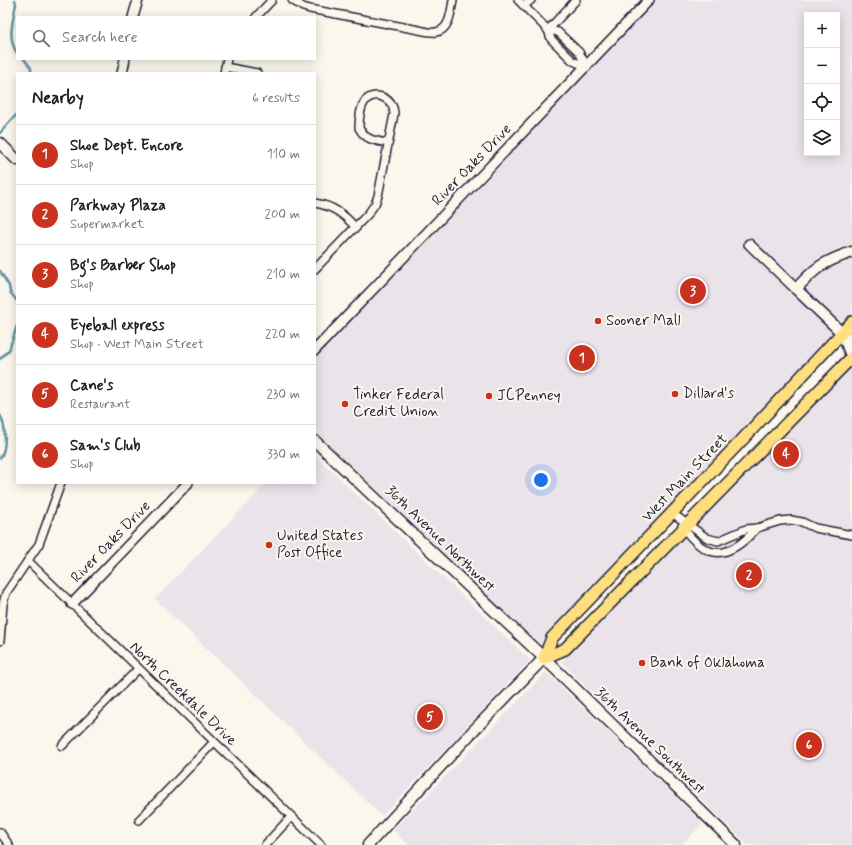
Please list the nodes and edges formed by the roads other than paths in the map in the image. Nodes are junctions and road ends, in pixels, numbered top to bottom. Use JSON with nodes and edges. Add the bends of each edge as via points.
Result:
{"nodes":[{"id":1,"x":138,"y":0,"type":"edge"},
{"id":2,"x":272,"y":0,"type":"edge"},
{"id":3,"x":292,"y":0,"type":"edge"},
{"id":4,"x":453,"y":0,"type":"edge"},
{"id":5,"x":518,"y":0,"type":"edge"},
{"id":6,"x":531,"y":0,"type":"edge"},
{"id":7,"x":576,"y":0,"type":"edge"},
{"id":8,"x":649,"y":0,"type":"edge"},
{"id":9,"x":524,"y":6,"type":"junction"},
{"id":10,"x":133,"y":16,"type":"edge"},
{"id":11,"x":257,"y":16,"type":"edge"},
{"id":12,"x":548,"y":30,"type":"junction"},
{"id":13,"x":125,"y":60,"type":"edge"},
{"id":14,"x":227,"y":60,"type":"edge"},
{"id":15,"x":587,"y":67,"type":"junction"},
{"id":16,"x":224,"y":70,"type":"edge"},
{"id":17,"x":122,"y":72,"type":"edge"},
{"id":18,"x":246,"y":72,"type":"edge"},
{"id":19,"x":0,"y":143,"type":"edge"},
{"id":20,"x":388,"y":143,"type":"junction"},
{"id":21,"x":15,"y":158,"type":"edge"},
{"id":22,"x":316,"y":203,"type":"edge"},
{"id":23,"x":356,"y":228,"type":"junction"},
{"id":24,"x":749,"y":244,"type":"dead end"},
{"id":25,"x":852,"y":252,"type":"edge"},
{"id":26,"x":316,"y":268,"type":"edge"},
{"id":27,"x":796,"y":289,"type":"junction"},
{"id":28,"x":852,"y":322,"type":"edge"},
{"id":29,"x":842,"y":333,"type":"junction"},
{"id":30,"x":852,"y":340,"type":"edge"},
{"id":31,"x":316,"y":349,"type":"edge"},
{"id":32,"x":852,"y":357,"type":"edge"},
{"id":33,"x":316,"y":442,"type":"edge"},
{"id":34,"x":61,"y":484,"type":"edge"},
{"id":35,"x":187,"y":484,"type":"edge"},
{"id":36,"x":672,"y":513,"type":"junction"},
{"id":37,"x":686,"y":526,"type":"junction"},
{"id":38,"x":757,"y":528,"type":"junction"},
{"id":39,"x":852,"y":535,"type":"edge"},
{"id":40,"x":28,"y":561,"type":"junction"},
{"id":41,"x":72,"y":604,"type":"junction"},
{"id":42,"x":0,"y":641,"type":"edge"},
{"id":43,"x":544,"y":658,"type":"junction"},
{"id":44,"x":138,"y":668,"type":"junction"},
{"id":45,"x":214,"y":742,"type":"junction"},
{"id":46,"x":62,"y":746,"type":"dead end"},
{"id":47,"x":292,"y":817,"type":"junction"},
{"id":48,"x":139,"y":820,"type":"dead end"},
{"id":49,"x":0,"y":832,"type":"edge"},
{"id":50,"x":9,"y":845,"type":"edge"},
{"id":51,"x":265,"y":845,"type":"edge"},
{"id":52,"x":321,"y":845,"type":"edge"},
{"id":53,"x":368,"y":845,"type":"edge"},
{"id":54,"x":736,"y":845,"type":"edge"}],
"edges":[{"from":1,"to":10,"type":"street"},
{"from":2,"to":11,"type":"street"},
{"from":3,"to":4,"type":"street","via":[[303,7],[315,10],[433,32],[442,29],[447,23]]},
{"from":5,"to":9,"type":"street"},
{"from":6,"to":9,"type":"street"},
{"from":7,"to":12,"type":"street"},
{"from":8,"to":15,"type":"street","name":"River Oaks Drive"},
{"from":9,"to":12,"type":"street"},
{"from":12,"to":15,"type":"street","via":[[558,32],[574,47]]},
{"from":13,"to":17,"type":"street"},
{"from":14,"to":16,"type":"street"},
{"from":15,"to":31,"type":"street","name":"River Oaks Drive"},
{"from":16,"to":18,"type":"street"},
{"from":19,"to":21,"type":"main road"},
{"from":20,"to":20,"type":"street","via":[[394,107],[385,98],[373,97],[363,105],[358,128],[367,138]]},
{"from":20,"to":23,"type":"street","via":[[375,204]]},
{"from":22,"to":23,"type":"street","via":[[331,206]]},
{"from":23,"to":26,"type":"street"},
{"from":24,"to":27,"type":"street"},
{"from":25,"to":27,"type":"main road","via":[[820,265]]},
{"from":27,"to":29,"type":"main road"},
{"from":28,"to":29,"type":"main road","name":"West Main Street"},
{"from":29,"to":30,"type":"main road"},
{"from":29,"to":32,"type":"main road"},
{"from":29,"to":36,"type":"main road","name":"West Main Street"},
{"from":32,"to":37,"type":"main road","name":"West Main Street"},
{"from":33,"to":43,"type":"main road","name":"36th Avenue Northwest"},
{"from":34,"to":40,"type":"street","via":[[40,540]]},
{"from":35,"to":41,"type":"street","name":"River Oaks Drive"},
{"from":36,"to":37,"type":"street"},
{"from":36,"to":43,"type":"main road","name":"West Main Street","via":[[552,638]]},
{"from":37,"to":38,"type":"street","via":[[718,541],[746,529]]},
{"from":37,"to":38,"type":"street","via":[[693,541],[710,552],[720,554],[745,541]]},
{"from":37,"to":43,"type":"main road","name":"West Main Street","via":[[565,649]]},
{"from":38,"to":39,"type":"street","via":[[791,520],[815,528]]},
{"from":40,"to":41,"type":"street","name":"North Creekdale Drive"},
{"from":40,"to":42,"type":"street","via":[[4,598]]},
{"from":41,"to":44,"type":"street","name":"North Creekdale Drive"},
{"from":43,"to":53,"type":"main road","name":"West Main Street"},
{"from":43,"to":54,"type":"main road","name":"36th Avenue Southwest"},
{"from":44,"to":45,"type":"street","name":"North Creekdale Drive"},
{"from":44,"to":46,"type":"street"},
{"from":45,"to":47,"type":"street","name":"North Creekdale Drive"},
{"from":45,"to":48,"type":"street"},
{"from":47,"to":51,"type":"street"},
{"from":47,"to":52,"type":"street","name":"North Creekdale Drive"},
{"from":49,"to":50,"type":"street"}]}
